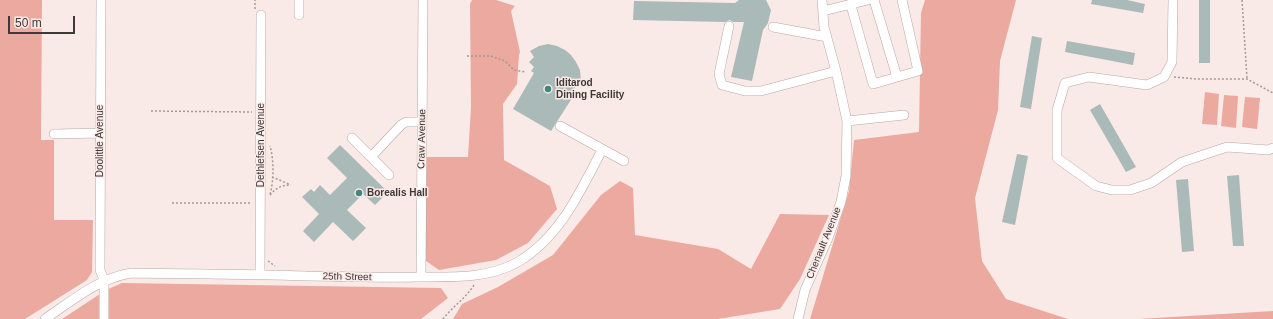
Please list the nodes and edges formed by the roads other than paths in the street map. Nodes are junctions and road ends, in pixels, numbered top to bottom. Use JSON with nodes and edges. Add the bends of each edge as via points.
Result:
{"nodes":[{"id":1,"x":101,"y":0,"type":"edge"},
{"id":2,"x":299,"y":0,"type":"edge"},
{"id":3,"x":423,"y":0,"type":"edge"},
{"id":4,"x":812,"y":0,"type":"edge"},
{"id":5,"x":868,"y":0,"type":"edge"},
{"id":6,"x":874,"y":0,"type":"edge"},
{"id":7,"x":902,"y":0,"type":"edge"},
{"id":8,"x":1174,"y":0,"type":"edge"},
{"id":9,"x":852,"y":2,"type":"edge"},
{"id":10,"x":822,"y":6,"type":"edge"},
{"id":11,"x":261,"y":15,"type":"dead end"},
{"id":12,"x":299,"y":16,"type":"dead end"},
{"id":13,"x":729,"y":26,"type":"dead end"},
{"id":14,"x":773,"y":27,"type":"dead end"},
{"id":15,"x":827,"y":36,"type":"junction"},
{"id":16,"x":836,"y":71,"type":"junction"},
{"id":17,"x":897,"y":77,"type":"junction"},
{"id":18,"x":904,"y":115,"type":"dead end"},
{"id":19,"x":847,"y":121,"type":"junction"},
{"id":20,"x":422,"y":122,"type":"junction"},
{"id":21,"x":560,"y":126,"type":"dead end"},
{"id":22,"x":100,"y":133,"type":"junction"},
{"id":23,"x":54,"y":134,"type":"dead end"},
{"id":24,"x":352,"y":138,"type":"dead end"},
{"id":25,"x":1273,"y":148,"type":"edge"},
{"id":26,"x":602,"y":150,"type":"junction"},
{"id":27,"x":371,"y":157,"type":"junction"},
{"id":28,"x":624,"y":161,"type":"dead end"},
{"id":29,"x":389,"y":175,"type":"dead end"},
{"id":30,"x":260,"y":275,"type":"junction"},
{"id":31,"x":421,"y":277,"type":"junction"},
{"id":32,"x":104,"y":280,"type":"junction"},
{"id":33,"x":45,"y":319,"type":"edge"},
{"id":34,"x":104,"y":319,"type":"edge"},
{"id":35,"x":798,"y":319,"type":"edge"}],
"edges":[{"from":1,"to":22,"type":"street","name":"Doolittle Avenue"},
{"from":2,"to":12,"type":"street"},
{"from":3,"to":20,"type":"street","name":"Craw Avenue"},
{"from":4,"to":10,"type":"street"},
{"from":5,"to":9,"type":"street"},
{"from":6,"to":17,"type":"street"},
{"from":7,"to":17,"type":"street","via":[[918,71]]},
{"from":8,"to":25,"type":"street","via":[[1172,62],[1164,77],[1147,85],[1089,77],[1065,83],[1057,110],[1057,158],[1096,186],[1112,190],[1130,190],[1151,183],[1182,162],[1227,147],[1268,150]]},
{"from":9,"to":10,"type":"street"},
{"from":9,"to":17,"type":"street","via":[[873,84]]},
{"from":10,"to":15,"type":"street","name":"Chenault Avenue"},
{"from":11,"to":30,"type":"street","name":"Dethlefsen Avenue"},
{"from":13,"to":16,"type":"street","via":[[719,74],[722,85],[745,91],[761,91]]},
{"from":14,"to":15,"type":"street"},
{"from":15,"to":16,"type":"street","name":"Chenault Avenue"},
{"from":16,"to":19,"type":"street","name":"Chenault Avenue"},
{"from":18,"to":19,"type":"street"},
{"from":19,"to":35,"type":"street","name":"Chenault Avenue","via":[[846,176],[841,202],[805,290]]},
{"from":20,"to":27,"type":"street","via":[[406,122],[401,125]]},
{"from":20,"to":31,"type":"street","name":"Craw Avenue"},
{"from":21,"to":26,"type":"street"},
{"from":22,"to":23,"type":"street"},
{"from":22,"to":32,"type":"street","name":"Doolittle Avenue","via":[[100,270]]},
{"from":24,"to":27,"type":"street"},
{"from":26,"to":28,"type":"street"},
{"from":26,"to":31,"type":"street","name":"25th Street","via":[[568,214],[546,241],[518,262],[501,270],[475,275]]},
{"from":27,"to":29,"type":"street"},
{"from":30,"to":31,"type":"street","name":"25th Street"},
{"from":30,"to":32,"type":"street","name":"25th Street","via":[[130,273]]},
{"from":32,"to":33,"type":"street","name":"25th Street"},
{"from":32,"to":34,"type":"street","name":"Doolittle Avenue"}]}
